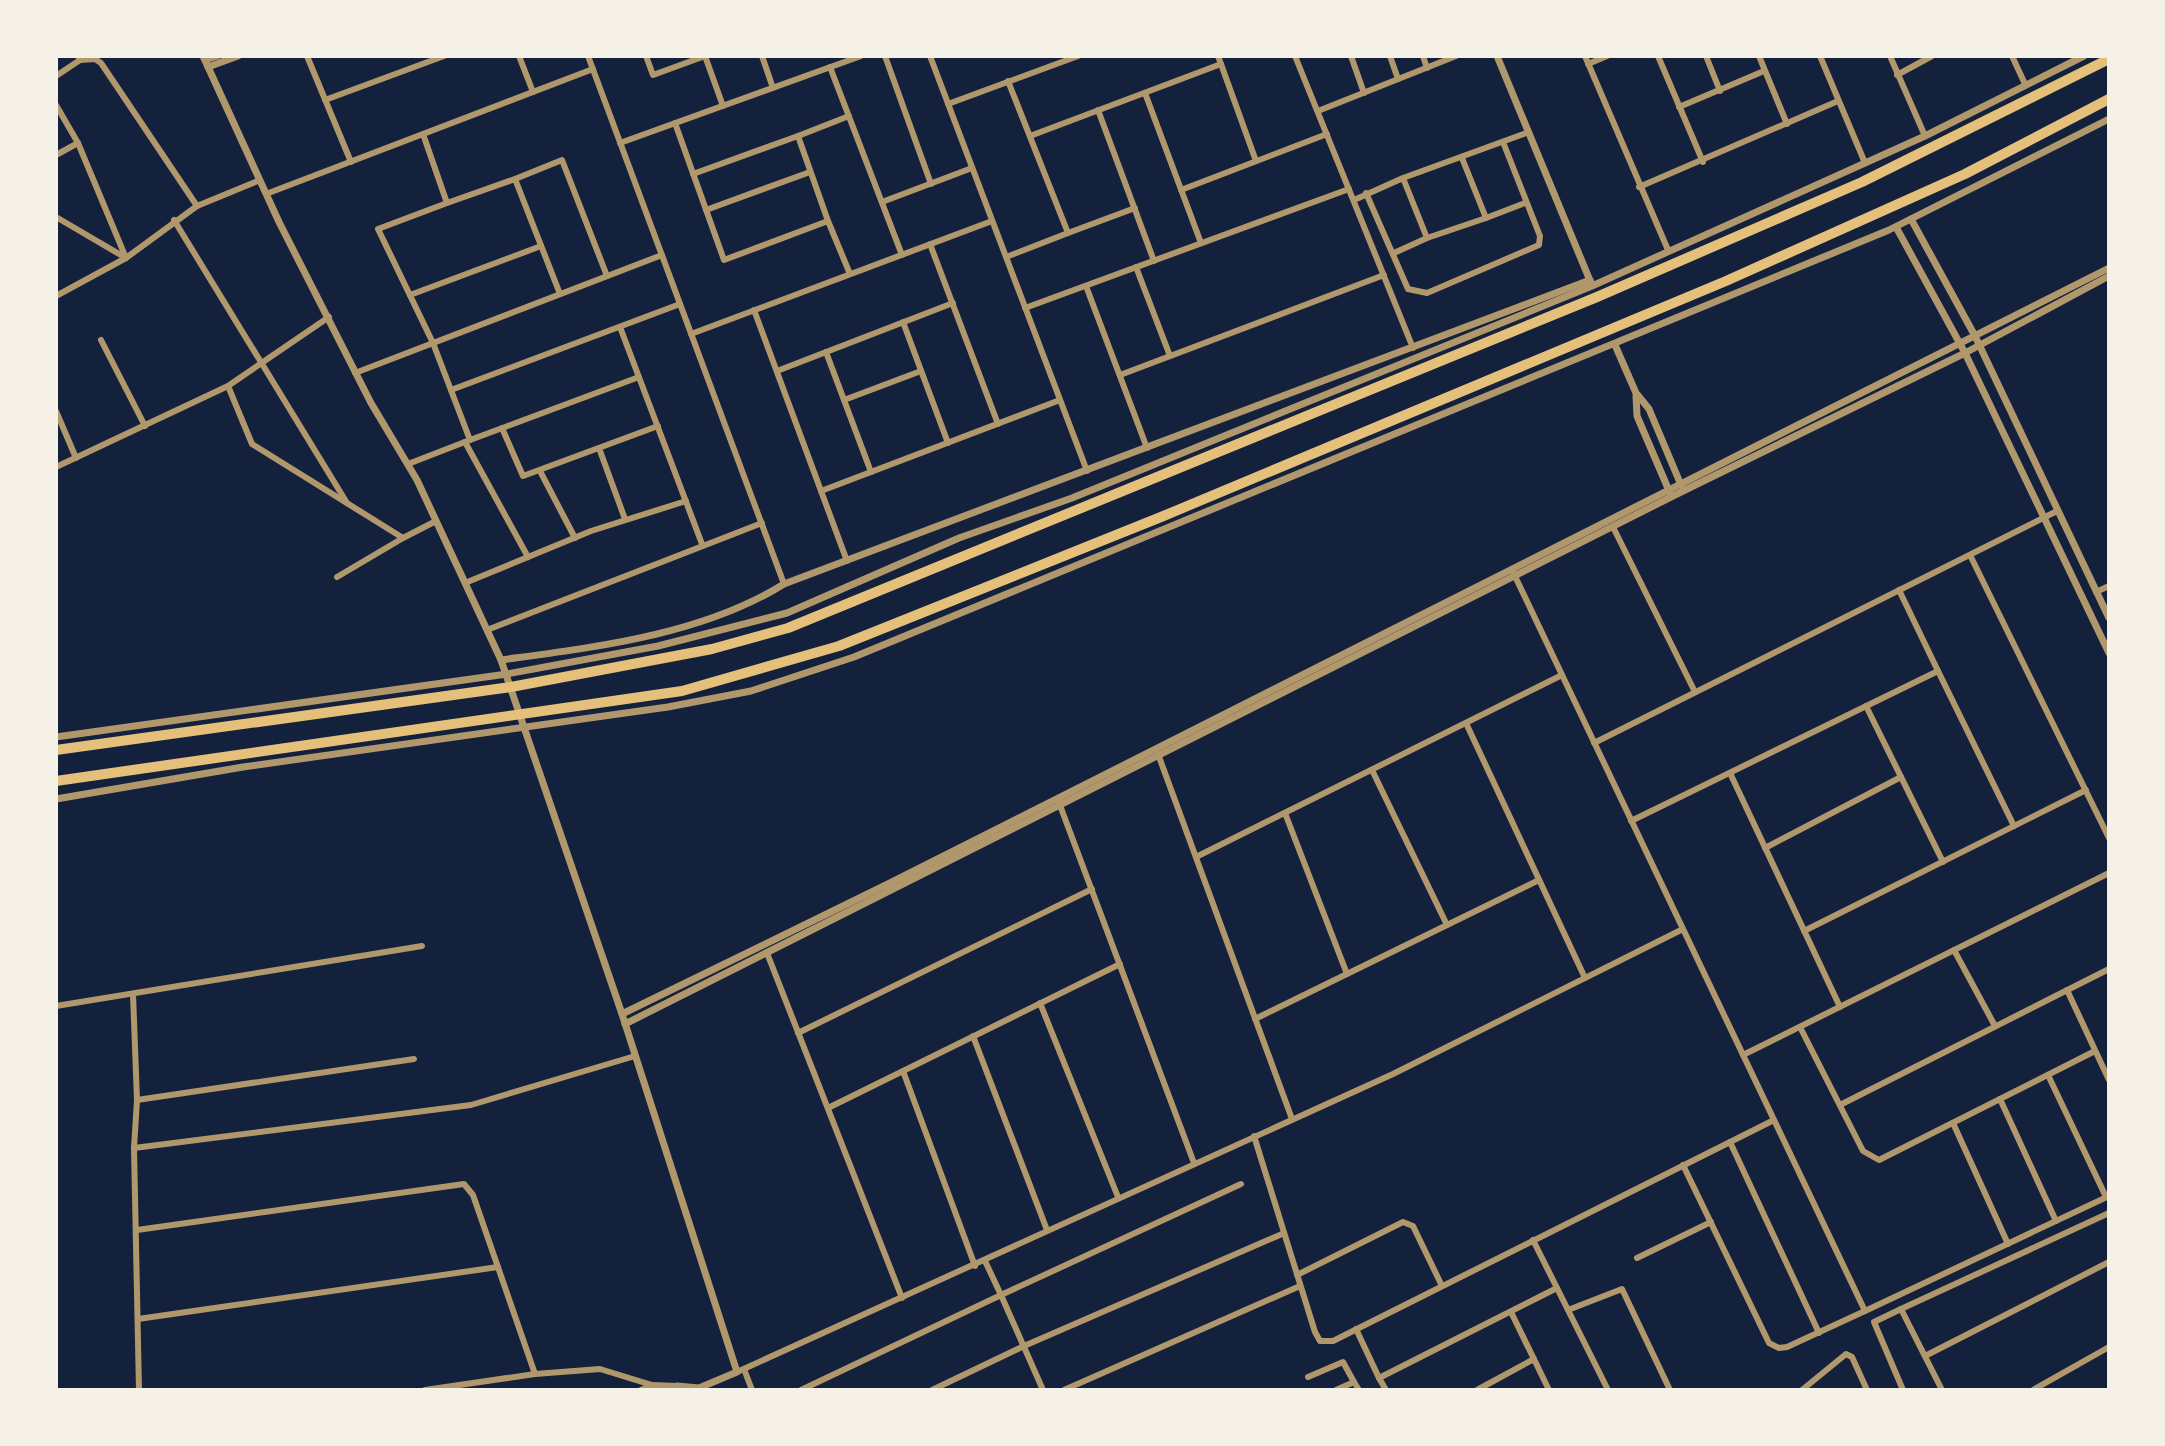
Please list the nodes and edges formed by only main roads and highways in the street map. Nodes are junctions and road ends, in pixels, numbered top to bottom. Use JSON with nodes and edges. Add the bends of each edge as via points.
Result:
{"nodes":[{"id":1,"x":2109,"y":59,"type":"edge"},
{"id":2,"x":2109,"y":99,"type":"edge"},
{"id":3,"x":56,"y":750,"type":"edge"},
{"id":4,"x":56,"y":781,"type":"edge"}],
"edges":[{"from":1,"to":3,"type":"highway","via":[[1874,176],[1710,248],[788,628],[712,649],[511,687]]},
{"from":2,"to":4,"type":"highway","via":[[1965,174],[1726,281],[839,646],[682,691]]}]}
